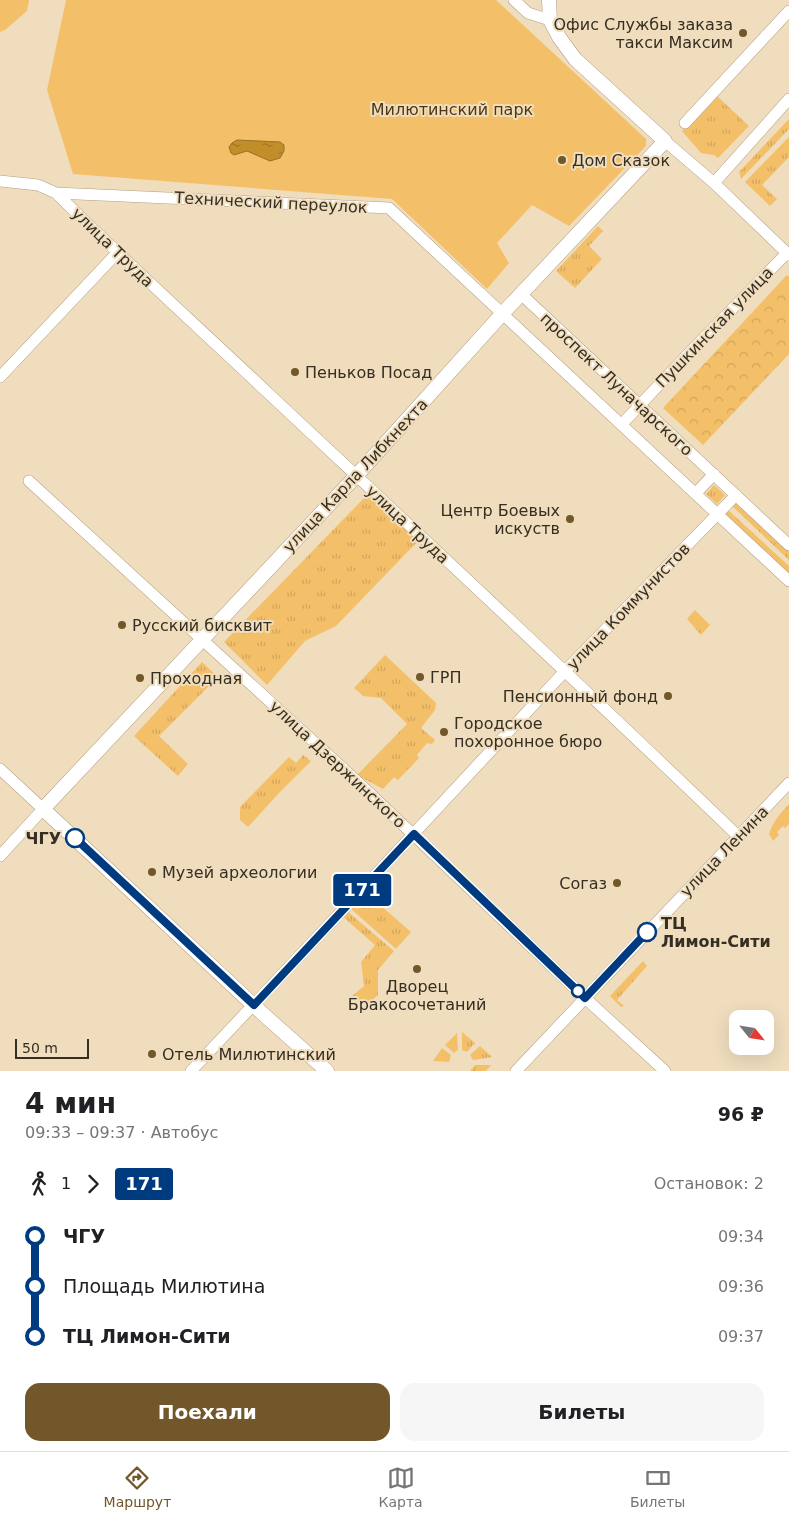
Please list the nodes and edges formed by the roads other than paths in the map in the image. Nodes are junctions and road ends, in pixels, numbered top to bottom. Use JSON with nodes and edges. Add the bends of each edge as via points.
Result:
{"nodes":[{"id":1,"x":514,"y":0,"type":"edge"},
{"id":2,"x":548,"y":0,"type":"edge"},
{"id":3,"x":789,"y":11,"type":"edge"},
{"id":4,"x":550,"y":20,"type":"junction"},
{"id":5,"x":789,"y":99,"type":"edge"},
{"id":6,"x":685,"y":123,"type":"dead end"},
{"id":7,"x":665,"y":141,"type":"junction"},
{"id":8,"x":0,"y":181,"type":"edge"},
{"id":9,"x":714,"y":183,"type":"junction"},
{"id":10,"x":56,"y":192,"type":"junction"},
{"id":11,"x":117,"y":253,"type":"junction"},
{"id":12,"x":788,"y":254,"type":"edge"},
{"id":13,"x":521,"y":294,"type":"junction"},
{"id":14,"x":503,"y":313,"type":"junction"},
{"id":15,"x":0,"y":377,"type":"edge"},
{"id":16,"x":640,"y":405,"type":"junction"},
{"id":17,"x":622,"y":424,"type":"junction"},
{"id":18,"x":714,"y":474,"type":"junction"},
{"id":19,"x":356,"y":476,"type":"junction"},
{"id":20,"x":29,"y":482,"type":"dead end"},
{"id":21,"x":696,"y":493,"type":"junction"},
{"id":22,"x":736,"y":495,"type":"junction"},
{"id":23,"x":718,"y":514,"type":"junction"},
{"id":24,"x":789,"y":545,"type":"edge"},
{"id":25,"x":789,"y":581,"type":"edge"},
{"id":26,"x":202,"y":639,"type":"junction"},
{"id":27,"x":565,"y":671,"type":"junction"},
{"id":28,"x":0,"y":769,"type":"edge"},
{"id":29,"x":789,"y":783,"type":"edge"},
{"id":30,"x":43,"y":809,"type":"junction"},
{"id":31,"x":414,"y":834,"type":"junction"},
{"id":32,"x":738,"y":836,"type":"junction"},
{"id":33,"x":0,"y":856,"type":"edge"},
{"id":34,"x":585,"y":998,"type":"junction"},
{"id":35,"x":254,"y":1005,"type":"junction"},
{"id":36,"x":191,"y":1071,"type":"edge"},
{"id":37,"x":327,"y":1071,"type":"edge"},
{"id":38,"x":516,"y":1071,"type":"edge"},
{"id":39,"x":665,"y":1071,"type":"edge"}],
"edges":[{"from":1,"to":4,"type":"street","via":[[528,13]]},
{"from":2,"to":4,"type":"main road"},
{"from":3,"to":6,"type":"street"},
{"from":4,"to":7,"type":"main road","via":[[575,59]]},
{"from":5,"to":9,"type":"street"},
{"from":7,"to":9,"type":"street"},
{"from":7,"to":13,"type":"main road","name":"улица Карла Либкнехта"},
{"from":8,"to":10,"type":"street","name":"Технический переулок","via":[[38,185]]},
{"from":9,"to":12,"type":"street"},
{"from":10,"to":11,"type":"street","name":"улица Труда"},
{"from":10,"to":14,"type":"street","name":"Технический переулок","via":[[389,208]]},
{"from":11,"to":15,"type":"street"},
{"from":11,"to":19,"type":"street","name":"улица Труда"},
{"from":12,"to":16,"type":"street","name":"Пушкинская улица"},
{"from":13,"to":14,"type":"main road","name":"улица Карла Либкнехта"},
{"from":13,"to":16,"type":"street","name":"проспект Луначарского"},
{"from":14,"to":17,"type":"street","name":"проспект Луначарского"},
{"from":14,"to":19,"type":"main road","name":"улица Карла Либкнехта"},
{"from":16,"to":17,"type":"street","name":"Пушкинская улица"},
{"from":16,"to":18,"type":"street","name":"проспект Луначарского"},
{"from":17,"to":21,"type":"street","name":"проспект Луначарского"},
{"from":18,"to":21,"type":"street"},
{"from":18,"to":22,"type":"street","name":"проспект Луначарского"},
{"from":19,"to":26,"type":"main road","name":"улица Карла Либкнехта"},
{"from":19,"to":27,"type":"street","name":"улица Труда"},
{"from":20,"to":26,"type":"street","name":"улица Дзержинского"},
{"from":21,"to":23,"type":"street","name":"проспект Луначарского"},
{"from":22,"to":23,"type":"street","name":"улица Коммунистов"},
{"from":22,"to":24,"type":"street","name":"проспект Луначарского"},
{"from":23,"to":25,"type":"street","name":"проспект Луначарского"},
{"from":23,"to":27,"type":"street","name":"улица Коммунистов"},
{"from":26,"to":30,"type":"main road","name":"улица Карла Либкнехта"},
{"from":26,"to":31,"type":"street","name":"улица Дзержинского"},
{"from":27,"to":31,"type":"street","name":"улица Коммунистов"},
{"from":27,"to":32,"type":"street","name":"улица Труда"},
{"from":28,"to":30,"type":"street"},
{"from":29,"to":32,"type":"street","name":"улица Ленина"},
{"from":30,"to":33,"type":"street"},
{"from":30,"to":35,"type":"main road"},
{"from":31,"to":34,"type":"street","name":"улица Дзержинского"},
{"from":31,"to":35,"type":"street","name":"улица Коммунистов"},
{"from":32,"to":34,"type":"street","name":"улица Ленина"},
{"from":34,"to":38,"type":"street","name":"улица Ленина"},
{"from":34,"to":39,"type":"street","name":"улица Дзержинского"},
{"from":35,"to":36,"type":"street","name":"улица Коммунистов"},
{"from":35,"to":37,"type":"main road"}]}
